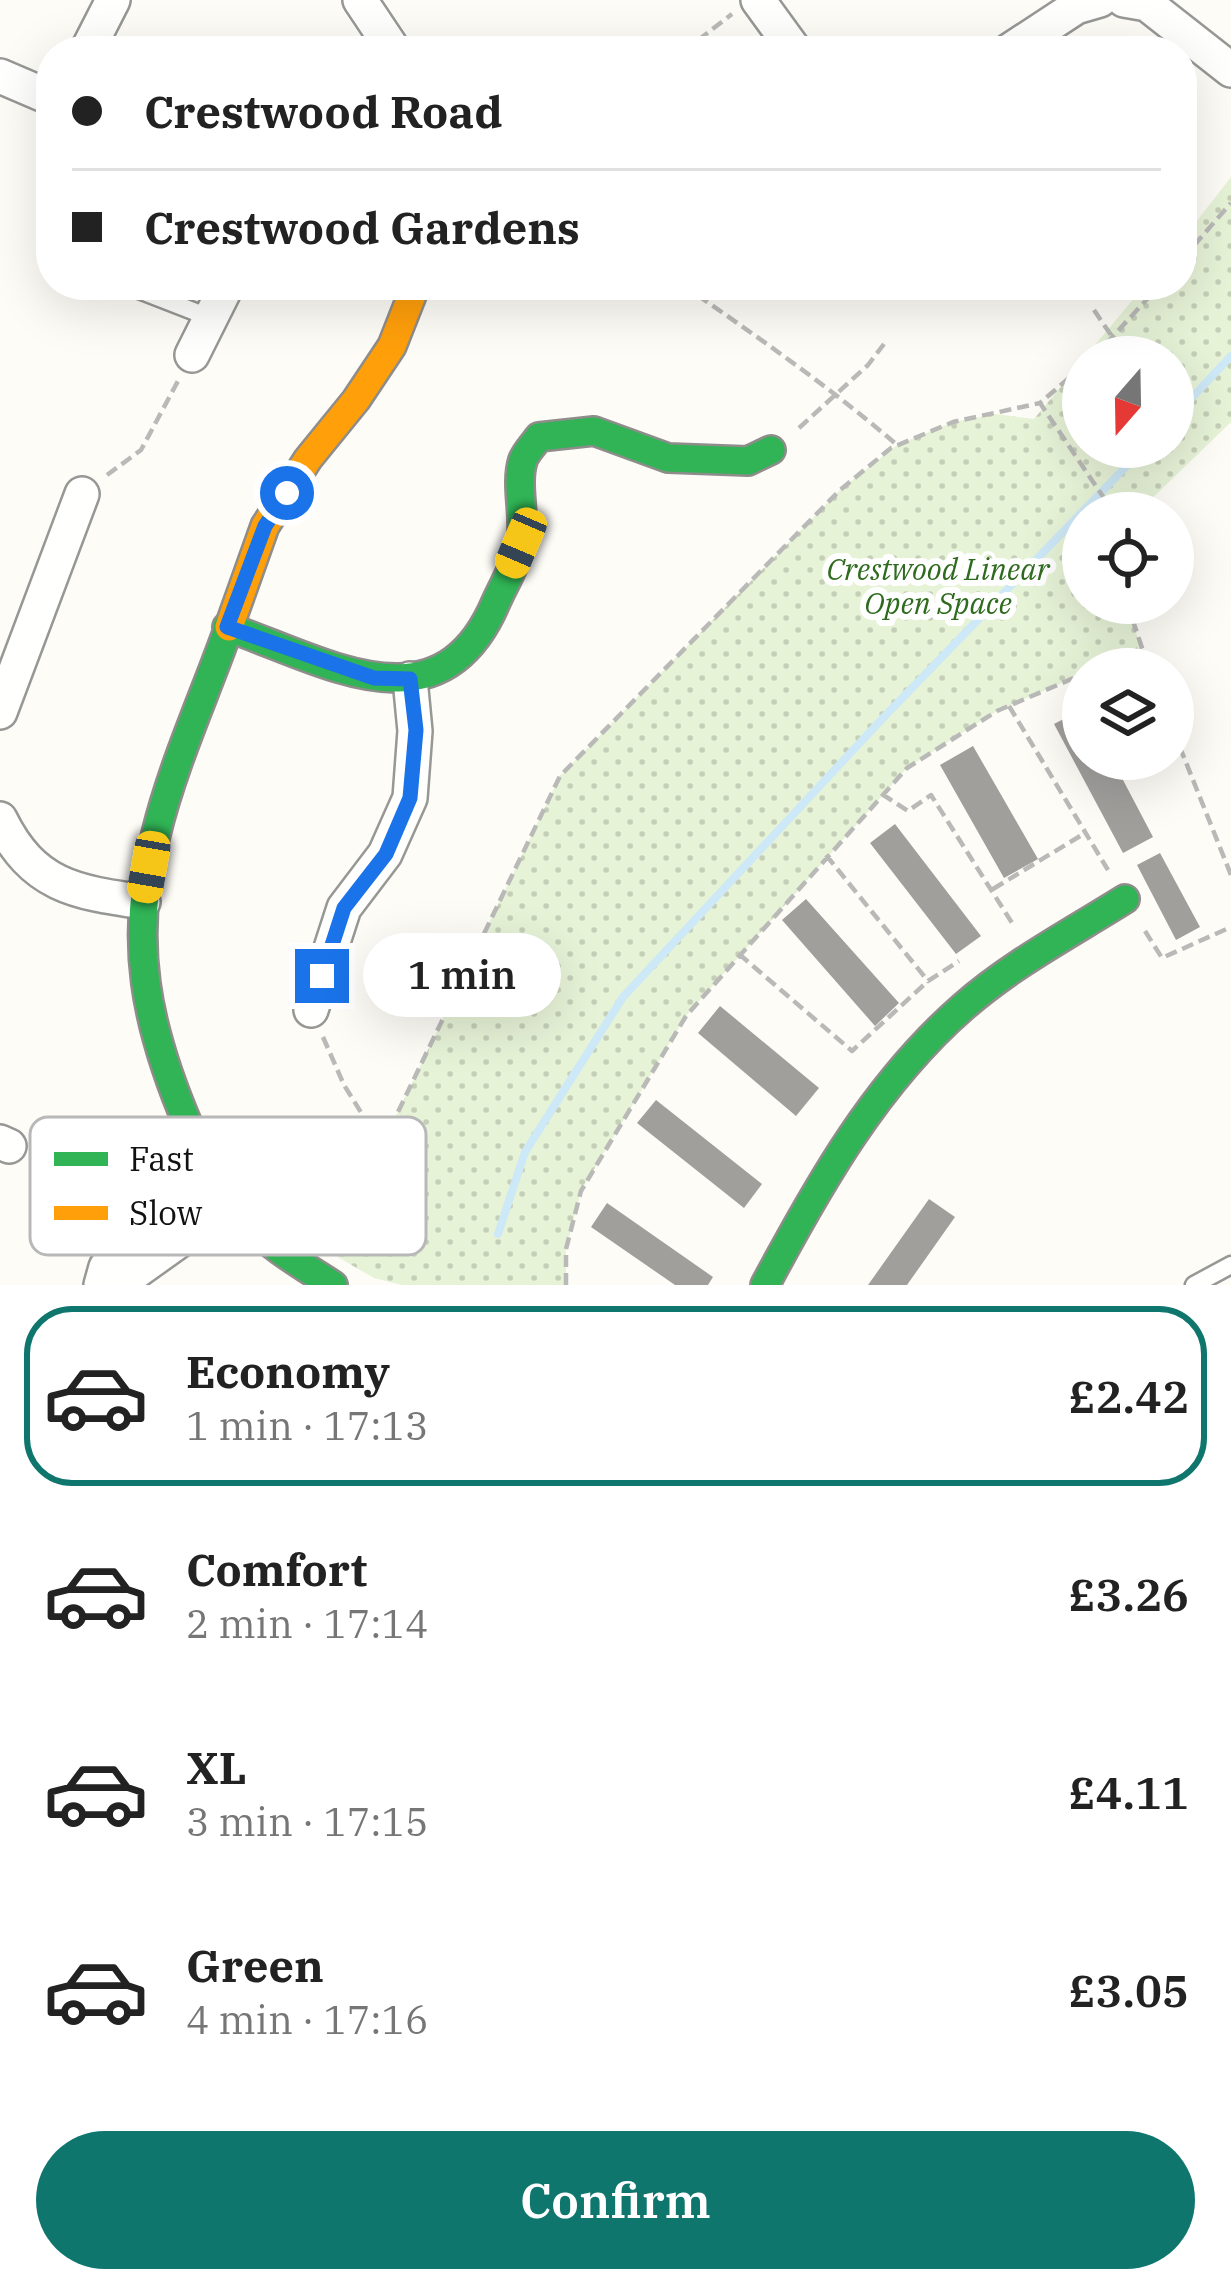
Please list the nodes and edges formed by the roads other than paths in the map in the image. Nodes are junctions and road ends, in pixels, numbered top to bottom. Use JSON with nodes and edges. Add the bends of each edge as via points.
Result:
{"nodes":[{"id":1,"x":113,"y":0,"type":"edge"},
{"id":2,"x":360,"y":0,"type":"edge"},
{"id":3,"x":1100,"y":0,"type":"edge"},
{"id":4,"x":1124,"y":0,"type":"edge"},
{"id":5,"x":746,"y":6,"type":"edge"},
{"id":6,"x":95,"y":36,"type":"edge"},
{"id":7,"x":384,"y":36,"type":"edge"},
{"id":8,"x":779,"y":36,"type":"edge"},
{"id":9,"x":1032,"y":36,"type":"edge"},
{"id":10,"x":1188,"y":36,"type":"edge"},
{"id":11,"x":1197,"y":43,"type":"edge"},
{"id":12,"x":1231,"y":70,"type":"edge"},
{"id":13,"x":0,"y":76,"type":"edge"},
{"id":14,"x":36,"y":91,"type":"edge"},
{"id":15,"x":165,"y":300,"type":"edge"},
{"id":16,"x":220,"y":300,"type":"edge"},
{"id":17,"x":410,"y":300,"type":"edge"},
{"id":18,"x":211,"y":318,"type":"junction"},
{"id":19,"x":192,"y":355,"type":"road end"},
{"id":20,"x":770,"y":450,"type":"road end"},
{"id":21,"x":82,"y":494,"type":"road end"},
{"id":22,"x":227,"y":627,"type":"junction"},
{"id":23,"x":410,"y":679,"type":"junction"},
{"id":24,"x":0,"y":712,"type":"edge"},
{"id":25,"x":0,"y":819,"type":"edge"},
{"id":26,"x":1125,"y":899,"type":"road end"},
{"id":27,"x":143,"y":902,"type":"junction"},
{"id":28,"x":311,"y":1010,"type":"road end"},
{"id":29,"x":184,"y":1117,"type":"edge"},
{"id":30,"x":120,"y":1255,"type":"edge"},
{"id":31,"x":159,"y":1255,"type":"edge"},
{"id":32,"x":288,"y":1255,"type":"edge"},
{"id":33,"x":1231,"y":1265,"type":"edge"},
{"id":34,"x":101,"y":1285,"type":"edge"},
{"id":35,"x":117,"y":1285,"type":"edge"},
{"id":36,"x":333,"y":1285,"type":"edge"},
{"id":37,"x":765,"y":1285,"type":"edge"},
{"id":38,"x":1194,"y":1285,"type":"edge"}],
"edges":[{"from":1,"to":6,"type":"street"},
{"from":2,"to":7,"type":"street"},
{"from":3,"to":9,"type":"street"},
{"from":4,"to":10,"type":"street","via":[[1147,4]]},
{"from":5,"to":8,"type":"street"},
{"from":11,"to":12,"type":"street"},
{"from":13,"to":14,"type":"street"},
{"from":15,"to":18,"type":"lane"},
{"from":16,"to":18,"type":"street"},
{"from":17,"to":22,"type":"street","via":[[392,346],[265,526]]},
{"from":18,"to":19,"type":"street"},
{"from":20,"to":23,"type":"street","via":[[748,460],[668,458],[594,430],[539,437],[524,460],[521,543],[486,626],[440,671]]},
{"from":21,"to":24,"type":"street"},
{"from":22,"to":23,"type":"street","via":[[374,678]]},
{"from":22,"to":27,"type":"street","via":[[155,832]]},
{"from":23,"to":28,"type":"street","via":[[410,798],[386,854],[344,908]]},
{"from":25,"to":27,"type":"street","via":[[16,851],[48,879]]},
{"from":26,"to":37,"type":"street","via":[[967,1003],[910,1056],[822,1179]]},
{"from":27,"to":29,"type":"street","via":[[144,993]]},
{"from":30,"to":34,"type":"street"},
{"from":31,"to":35,"type":"street"},
{"from":32,"to":36,"type":"street"},
{"from":33,"to":38,"type":"lane"}]}
